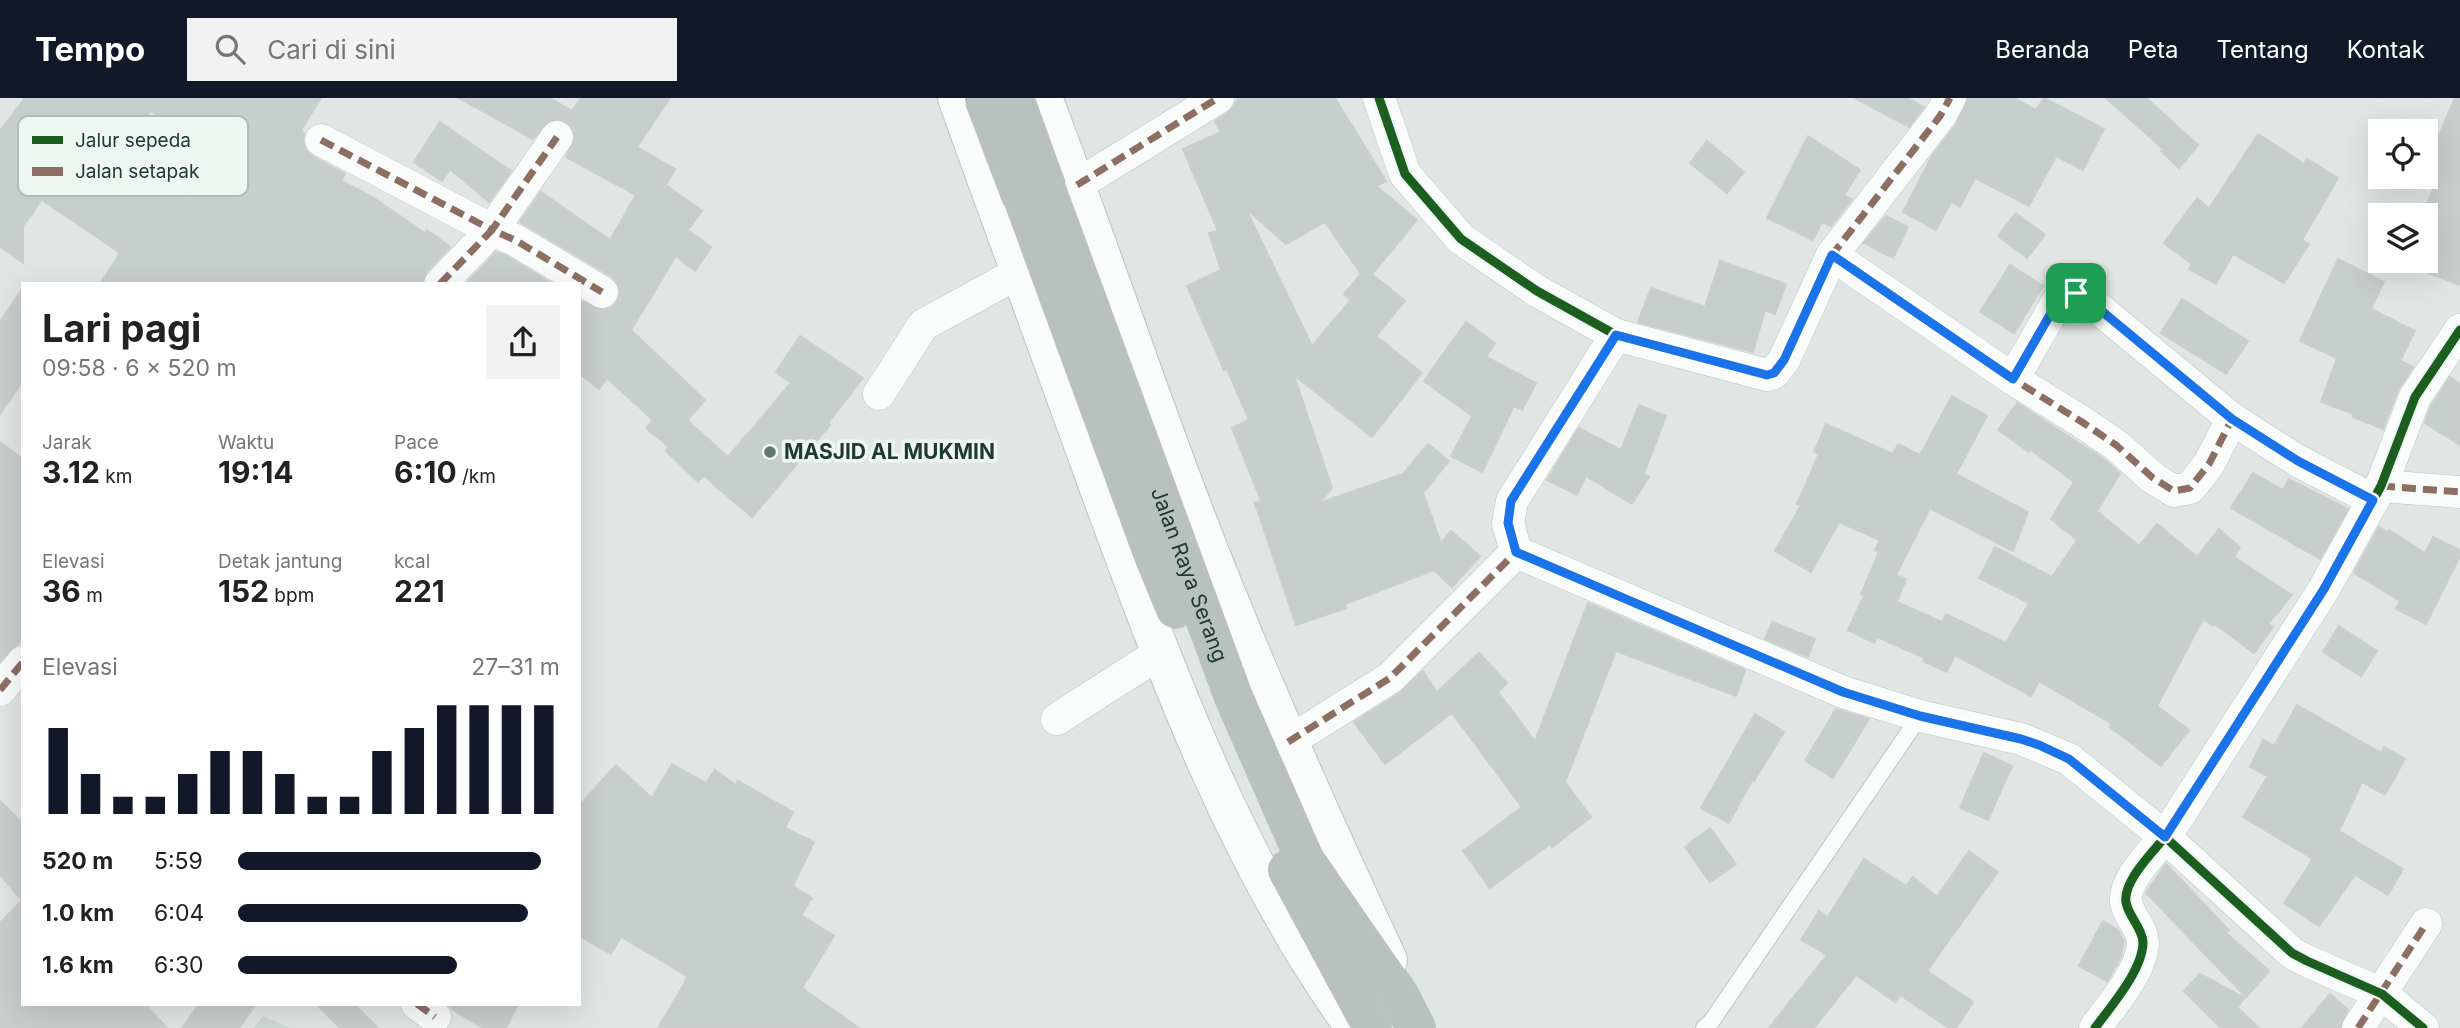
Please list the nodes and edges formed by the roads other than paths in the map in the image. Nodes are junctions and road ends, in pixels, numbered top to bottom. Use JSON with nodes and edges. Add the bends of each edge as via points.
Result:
{"nodes":[{"id":1,"x":1014,"y":98,"type":"edge"},
{"id":2,"x":1031,"y":98,"type":"edge"},
{"id":3,"x":1043,"y":98,"type":"edge"},
{"id":4,"x":1218,"y":98,"type":"edge"},
{"id":5,"x":1379,"y":98,"type":"edge"},
{"id":6,"x":1950,"y":98,"type":"edge"},
{"id":7,"x":969,"y":107,"type":"edge"},
{"id":8,"x":557,"y":137,"type":"dead end"},
{"id":9,"x":321,"y":140,"type":"dead end"},
{"id":10,"x":1077,"y":185,"type":"junction"},
{"id":11,"x":492,"y":230,"type":"junction"},
{"id":12,"x":1832,"y":255,"type":"junction"},
{"id":13,"x":1020,"y":272,"type":"junction"},
{"id":14,"x":442,"y":282,"type":"edge"},
{"id":15,"x":602,"y":292,"type":"dead end"},
{"id":16,"x":2460,"y":330,"type":"edge"},
{"id":17,"x":1616,"y":335,"type":"junction"},
{"id":18,"x":2013,"y":379,"type":"junction"},
{"id":19,"x":879,"y":394,"type":"dead end"},
{"id":20,"x":2232,"y":419,"type":"junction"},
{"id":21,"x":2460,"y":492,"type":"edge"},
{"id":22,"x":2377,"y":493,"type":"junction"},
{"id":23,"x":1516,"y":552,"type":"junction"},
{"id":24,"x":1160,"y":653,"type":"junction"},
{"id":25,"x":21,"y":664,"type":"edge"},
{"id":26,"x":0,"y":690,"type":"edge"},
{"id":27,"x":1920,"y":716,"type":"junction"},
{"id":28,"x":1057,"y":719,"type":"dead end"},
{"id":29,"x":1288,"y":742,"type":"junction"},
{"id":30,"x":2165,"y":837,"type":"junction"},
{"id":31,"x":1295,"y":863,"type":"junction"},
{"id":32,"x":2426,"y":924,"type":"dead end"},
{"id":33,"x":2382,"y":994,"type":"junction"},
{"id":34,"x":1356,"y":1028,"type":"edge"},
{"id":35,"x":1372,"y":1028,"type":"edge"},
{"id":36,"x":1417,"y":1028,"type":"edge"},
{"id":37,"x":1704,"y":1028,"type":"edge"},
{"id":38,"x":2095,"y":1028,"type":"edge"},
{"id":39,"x":2358,"y":1028,"type":"edge"},
{"id":40,"x":2423,"y":1028,"type":"edge"}],
"edges":[{"from":1,"to":31,"type":"highway","name":"Jalan Raya Serang","bridge":true},
{"from":2,"to":7,"type":"main road","via":[[1026,110],[1006,125],[984,128]]},
{"from":3,"to":10,"type":"main road"},
{"from":4,"to":10,"type":"street"},
{"from":5,"to":17,"type":"street","via":[[1405,174],[1461,239],[1536,291]]},
{"from":6,"to":12,"type":"street"},
{"from":7,"to":13,"type":"main road"},
{"from":7,"to":31,"type":"highway","name":"Jalan Raya Serang","bridge":true,"via":[[1152,553]]},
{"from":8,"to":11,"type":"street"},
{"from":9,"to":11,"type":"street"},
{"from":10,"to":29,"type":"main road","via":[[1199,524]]},
{"from":11,"to":14,"type":"street"},
{"from":11,"to":15,"type":"street"},
{"from":12,"to":17,"type":"street","via":[[1774,373],[1767,375]]},
{"from":12,"to":18,"type":"street"},
{"from":13,"to":19,"type":"street","via":[[922,326]]},
{"from":13,"to":24,"type":"main road"},
{"from":16,"to":22,"type":"street","via":[[2415,397]]},
{"from":17,"to":23,"type":"street","via":[[1511,501],[1508,523]]},
{"from":18,"to":20,"type":"street","via":[[2105,437],[2175,491],[2190,488],[2209,464]]},
{"from":18,"to":20,"type":"street","via":[[2058,301],[2065,294],[2076,293]]},
{"from":20,"to":22,"type":"street","via":[[2298,461]]},
{"from":21,"to":22,"type":"street"},
{"from":22,"to":30,"type":"street","via":[[2324,589]]},
{"from":23,"to":27,"type":"street","via":[[1843,692]]},
{"from":23,"to":29,"type":"street","via":[[1390,678]]},
{"from":24,"to":28,"type":"street"},
{"from":24,"to":34,"type":"main road","via":[[1253,863],[1321,981]]},
{"from":25,"to":26,"type":"street"},
{"from":27,"to":30,"type":"street","via":[[2021,739],[2069,759]]},
{"from":27,"to":37,"type":"lane"},
{"from":29,"to":36,"type":"main road"},
{"from":30,"to":33,"type":"street","via":[[2292,953]]},
{"from":30,"to":38,"type":"street","via":[[2129,886],[2126,901],[2143,943],[2135,971]]},
{"from":31,"to":35,"type":"highway","name":"Jalan Raya Serang"},
{"from":31,"to":36,"type":"highway","name":"Jalan Raya Serang","via":[[1399,995]]},
{"from":32,"to":33,"type":"street"},
{"from":33,"to":39,"type":"street"},
{"from":33,"to":40,"type":"street"}]}
